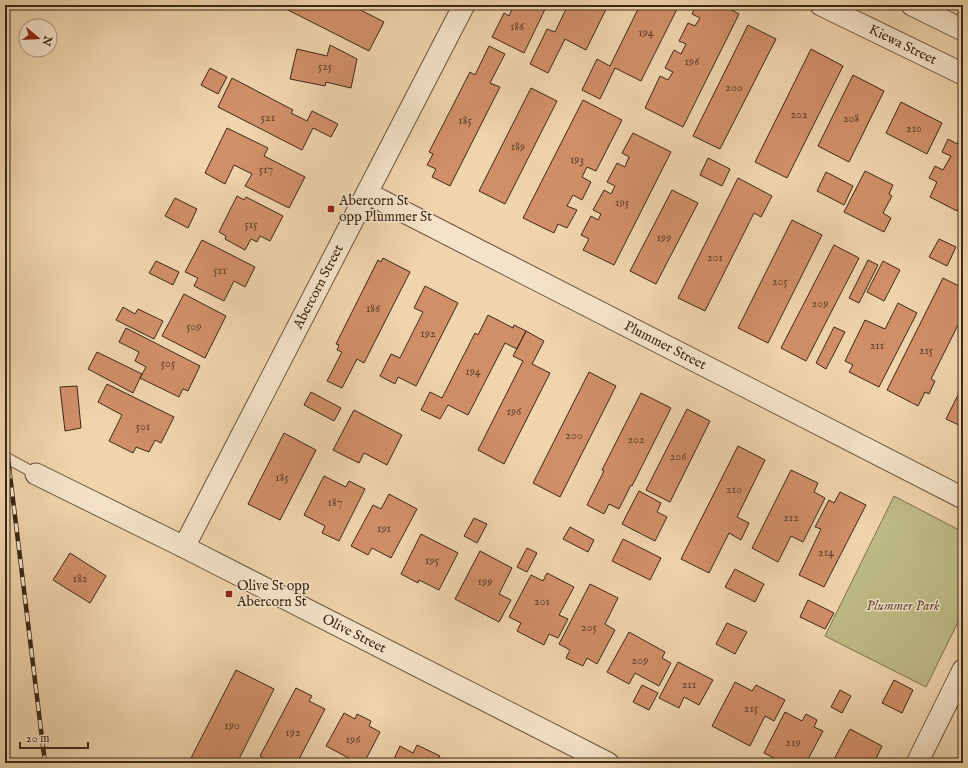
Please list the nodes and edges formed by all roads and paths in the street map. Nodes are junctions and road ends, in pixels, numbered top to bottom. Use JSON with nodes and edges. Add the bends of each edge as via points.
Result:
{"nodes":[{"id":1,"x":464,"y":5,"type":"edge"},
{"id":2,"x":821,"y":5,"type":"edge"},
{"id":3,"x":912,"y":5,"type":"edge"},
{"id":4,"x":963,"y":30,"type":"edge"},
{"id":5,"x":963,"y":74,"type":"edge"},
{"id":6,"x":367,"y":193,"type":"junction"},
{"id":7,"x":5,"y":457,"type":"edge"},
{"id":8,"x":36,"y":474,"type":"joint"},
{"id":9,"x":963,"y":498,"type":"edge"},
{"id":10,"x":184,"y":547,"type":"junction"},
{"id":11,"x":963,"y":670,"type":"edge"},
{"id":12,"x":608,"y":763,"type":"edge"},
{"id":13,"x":917,"y":763,"type":"edge"}],
"edges":[{"from":1,"to":6,"type":"street","name":"Abercorn Street"},
{"from":2,"to":5,"type":"street","name":"Kiewa Street"},
{"from":3,"to":4,"type":"street"},
{"from":6,"to":9,"type":"street","name":"Plummer Street"},
{"from":6,"to":10,"type":"street","name":"Abercorn Street"},
{"from":7,"to":8,"type":"lane"},
{"from":8,"to":10,"type":"street","name":"Olive Street"},
{"from":10,"to":12,"type":"street","name":"Olive Street"},
{"from":11,"to":13,"type":"street"}]}
